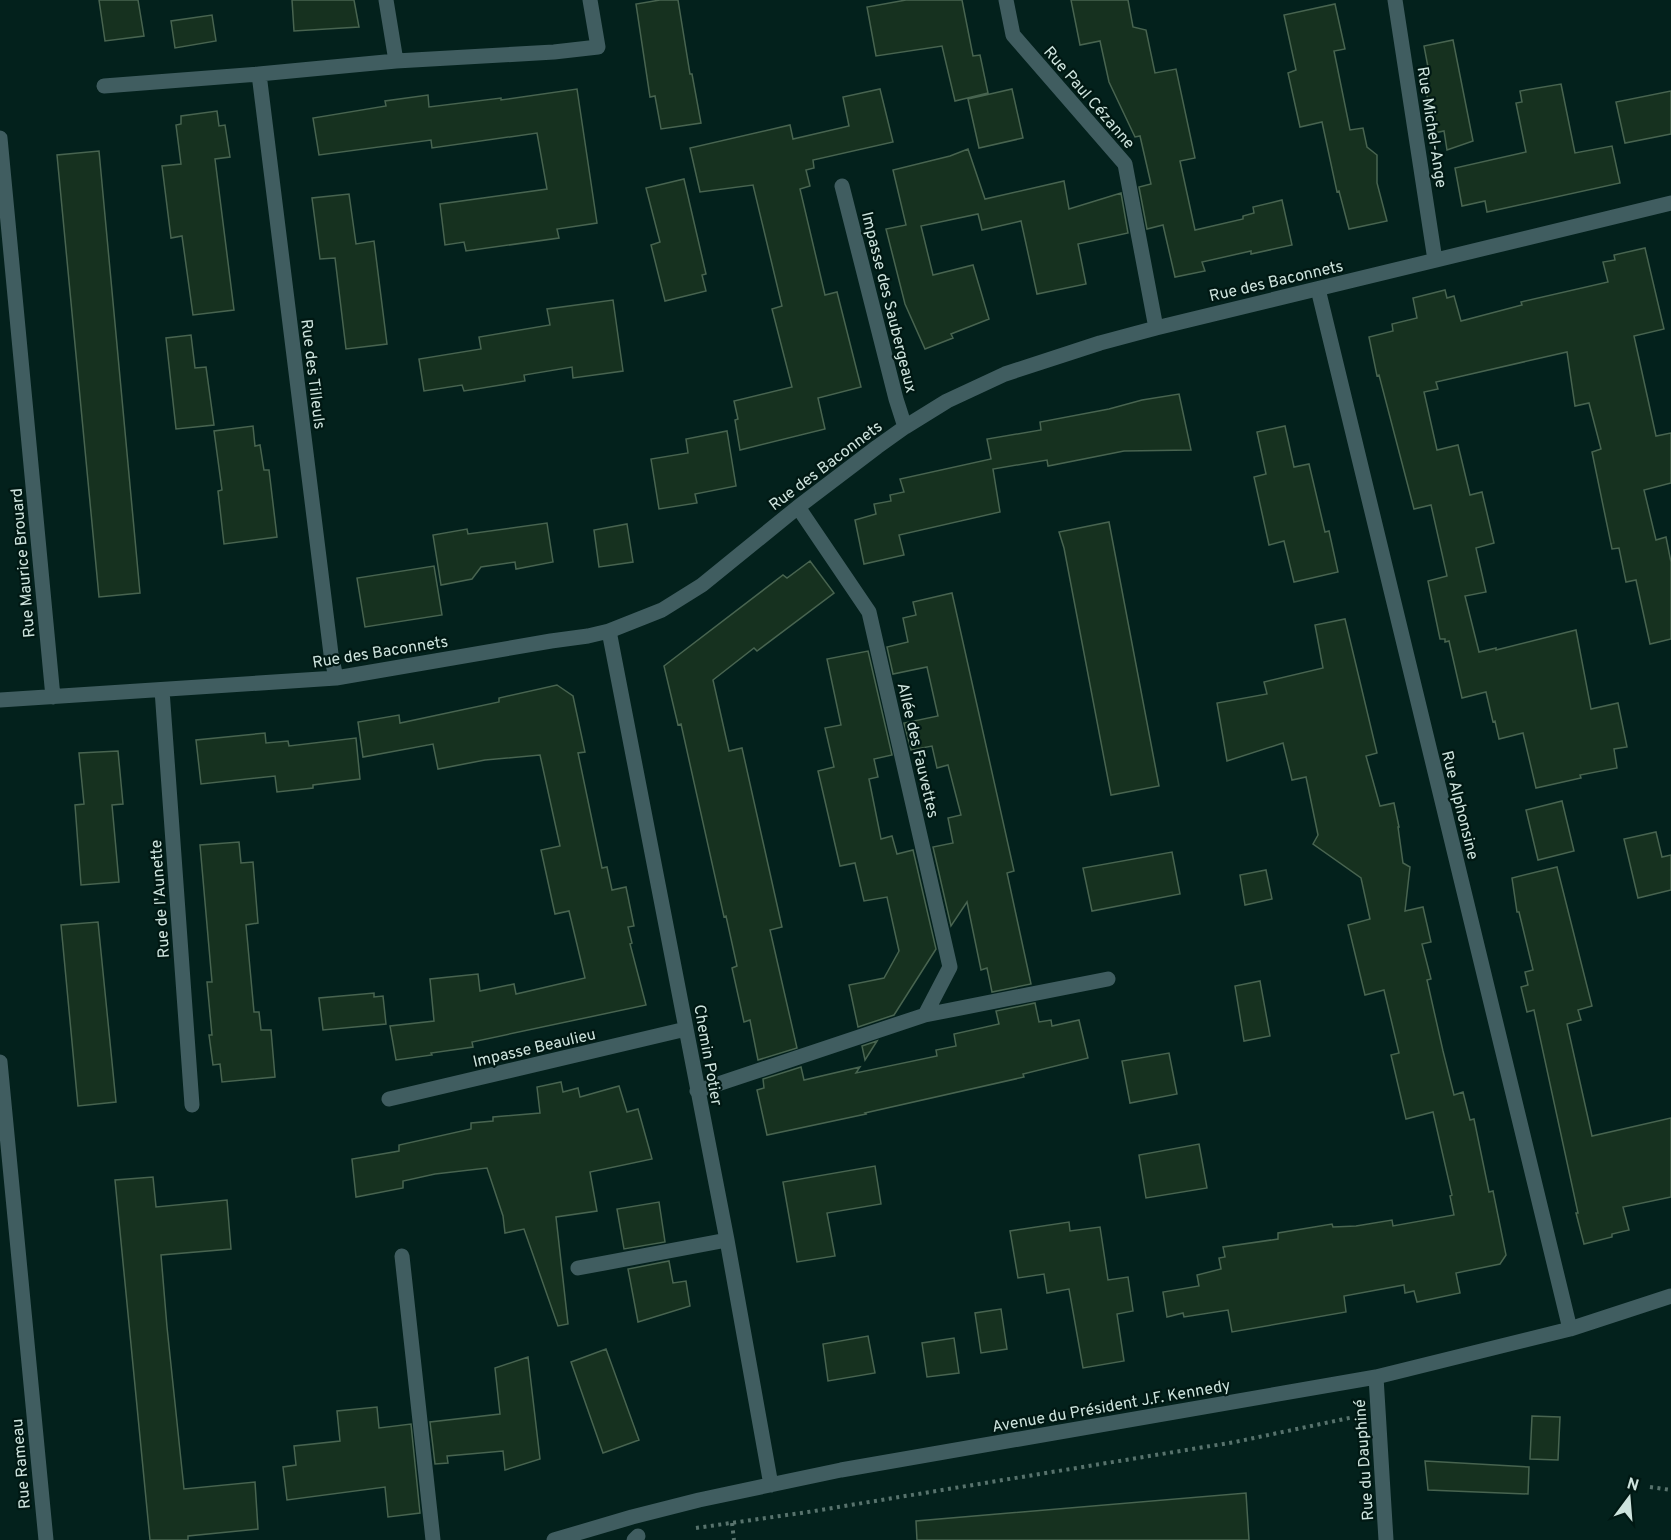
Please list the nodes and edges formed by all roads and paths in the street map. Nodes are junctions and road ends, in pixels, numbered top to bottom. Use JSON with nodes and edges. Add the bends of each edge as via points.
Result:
{"nodes":[{"id":1,"x":386,"y":0,"type":"edge"},
{"id":2,"x":590,"y":0,"type":"edge"},
{"id":3,"x":1006,"y":0,"type":"edge"},
{"id":4,"x":1395,"y":0,"type":"edge"},
{"id":5,"x":396,"y":61,"type":"junction"},
{"id":6,"x":259,"y":74,"type":"junction"},
{"id":7,"x":104,"y":86,"type":"dead end"},
{"id":8,"x":0,"y":138,"type":"edge"},
{"id":9,"x":842,"y":186,"type":"dead end"},
{"id":10,"x":1671,"y":203,"type":"edge"},
{"id":11,"x":1435,"y":260,"type":"junction"},
{"id":12,"x":1318,"y":289,"type":"junction"},
{"id":13,"x":1156,"y":328,"type":"junction"},
{"id":14,"x":904,"y":427,"type":"junction"},
{"id":15,"x":798,"y":507,"type":"junction"},
{"id":16,"x":609,"y":631,"type":"junction"},
{"id":17,"x":336,"y":678,"type":"junction"},
{"id":18,"x":162,"y":690,"type":"junction"},
{"id":19,"x":53,"y":698,"type":"junction"},
{"id":20,"x":0,"y":700,"type":"edge"},
{"id":21,"x":1108,"y":979,"type":"dead end"},
{"id":22,"x":925,"y":1016,"type":"junction"},
{"id":23,"x":686,"y":1029,"type":"junction"},
{"id":24,"x":0,"y":1062,"type":"edge"},
{"id":25,"x":697,"y":1091,"type":"junction"},
{"id":26,"x":390,"y":1099,"type":"dead end"},
{"id":27,"x":192,"y":1105,"type":"dead end"},
{"id":28,"x":6,"y":1198,"type":"edge"},
{"id":29,"x":726,"y":1240,"type":"junction"},
{"id":30,"x":402,"y":1256,"type":"dead end"},
{"id":31,"x":578,"y":1268,"type":"dead end"},
{"id":32,"x":1671,"y":1296,"type":"edge"},
{"id":33,"x":1570,"y":1329,"type":"junction"},
{"id":34,"x":1376,"y":1377,"type":"junction"},
{"id":35,"x":1379,"y":1412,"type":"junction"},
{"id":36,"x":771,"y":1485,"type":"junction"},
{"id":37,"x":1650,"y":1487,"type":"dead end"},
{"id":38,"x":1671,"y":1490,"type":"edge"},
{"id":39,"x":732,"y":1523,"type":"junction"},
{"id":40,"x":685,"y":1530,"type":"dead end"},
{"id":41,"x":46,"y":1540,"type":"edge"},
{"id":42,"x":433,"y":1540,"type":"edge"},
{"id":43,"x":554,"y":1540,"type":"edge"},
{"id":44,"x":734,"y":1540,"type":"edge"},
{"id":45,"x":1386,"y":1540,"type":"edge"}],
"edges":[{"from":1,"to":5,"type":"street"},
{"from":2,"to":5,"type":"street","via":[[598,47]]},
{"from":3,"to":13,"type":"street","name":"Rue Paul Cézanne","via":[[1013,35],[1125,164]]},
{"from":4,"to":11,"type":"street","name":"Rue Michel-Ange"},
{"from":5,"to":6,"type":"street"},
{"from":6,"to":7,"type":"street"},
{"from":6,"to":17,"type":"street","name":"Rue des Tilleuls"},
{"from":8,"to":19,"type":"street","name":"Rue Maurice Brouard"},
{"from":9,"to":14,"type":"street","name":"Impasse des Saubergeaux"},
{"from":10,"to":11,"type":"street","name":"Rue des Baconnets"},
{"from":11,"to":12,"type":"street","name":"Rue des Baconnets"},
{"from":12,"to":13,"type":"street","name":"Rue des Baconnets"},
{"from":12,"to":33,"type":"street","name":"Rue Alphonsine"},
{"from":13,"to":14,"type":"street","name":"Rue des Baconnets","via":[[1005,374],[947,401]]},
{"from":14,"to":15,"type":"street","name":"Rue des Baconnets"},
{"from":15,"to":16,"type":"street","name":"Rue des Baconnets","via":[[702,585],[662,610]]},
{"from":15,"to":22,"type":"street","name":"Allée des Fauvettes","via":[[869,612],[950,967]]},
{"from":16,"to":17,"type":"street","name":"Rue des Baconnets"},
{"from":16,"to":23,"type":"street","name":"Chemin Potier"},
{"from":17,"to":18,"type":"street","name":"Rue des Baconnets"},
{"from":18,"to":19,"type":"street","name":"Rue des Baconnets"},
{"from":18,"to":27,"type":"street","name":"Rue de l'Aunette"},
{"from":19,"to":20,"type":"street","name":"Rue des Baconnets"},
{"from":21,"to":22,"type":"street"},
{"from":22,"to":25,"type":"street"},
{"from":23,"to":25,"type":"street","name":"Chemin Potier"},
{"from":23,"to":26,"type":"street","name":"Impasse Beaulieu"},
{"from":24,"to":28,"type":"street","name":"Rue Rameau"},
{"from":25,"to":29,"type":"street","name":"Chemin Potier"},
{"from":28,"to":41,"type":"street","name":"Rue Rameau"},
{"from":29,"to":31,"type":"street"},
{"from":29,"to":36,"type":"street","name":"Chemin Potier"},
{"from":30,"to":42,"type":"street"},
{"from":32,"to":33,"type":"street","name":"Avenue du Président J.F. Kennedy"},
{"from":33,"to":34,"type":"street","name":"Avenue du Président J.F. Kennedy"},
{"from":34,"to":35,"type":"street","name":"Rue du Dauphiné"},
{"from":34,"to":36,"type":"street","name":"Avenue du Président J.F. Kennedy"},
{"from":35,"to":39,"type":"path","via":[[1235,1442]]},
{"from":35,"to":45,"type":"street","name":"Rue du Dauphiné"},
{"from":36,"to":43,"type":"street","name":"Avenue du Président J.F. Kennedy","via":[[699,1500]]},
{"from":37,"to":38,"type":"path"},
{"from":39,"to":40,"type":"path"},
{"from":39,"to":44,"type":"path"}]}
